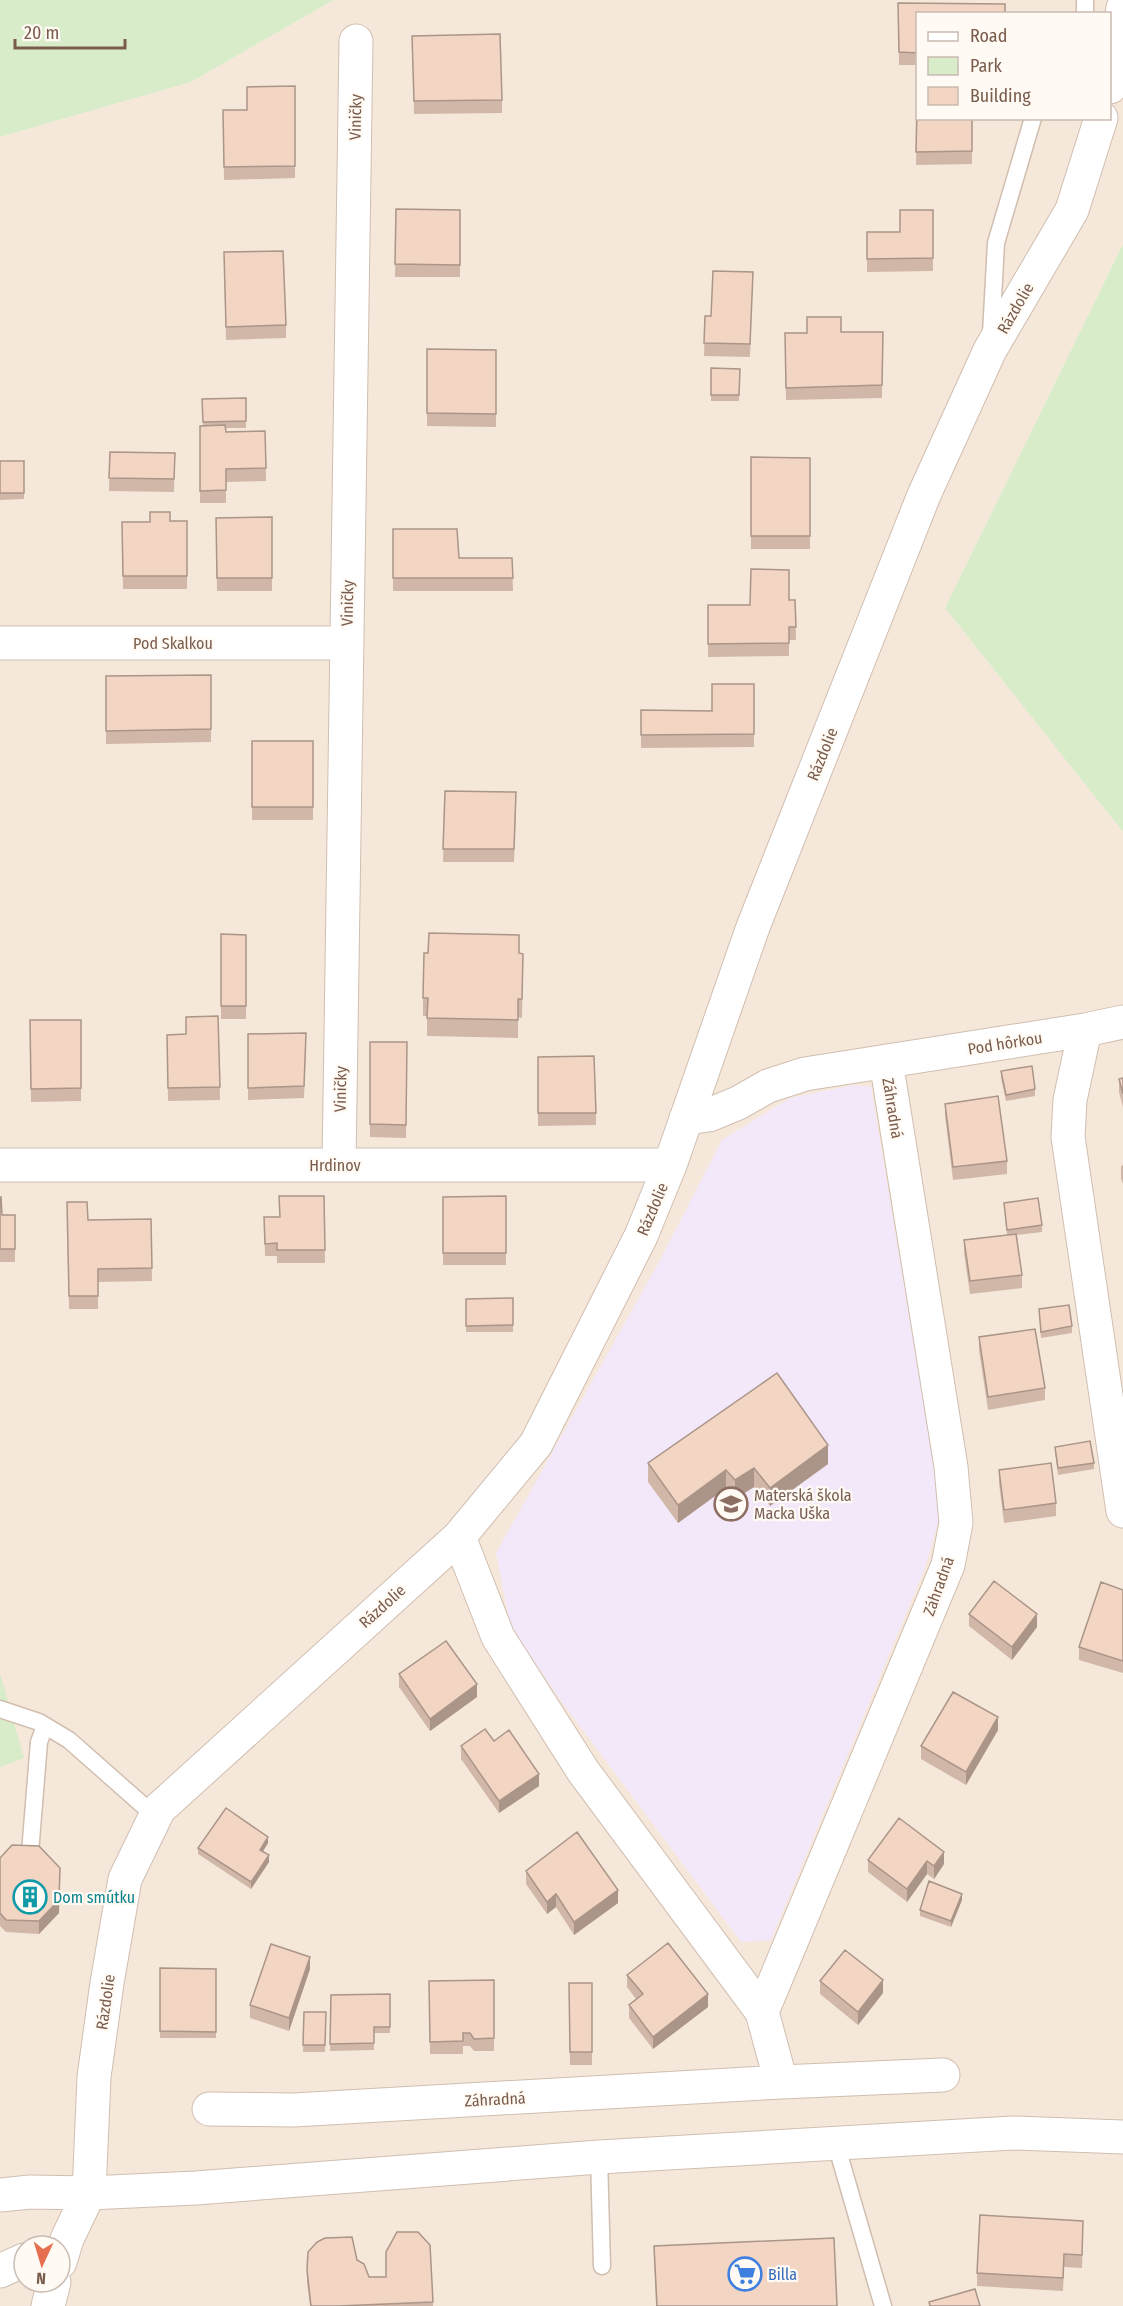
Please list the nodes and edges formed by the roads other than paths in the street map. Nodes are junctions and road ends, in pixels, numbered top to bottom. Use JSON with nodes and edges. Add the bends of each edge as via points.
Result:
{"nodes":[{"id":1,"x":1123,"y":8,"type":"edge"},
{"id":2,"x":356,"y":41,"type":"dead end"},
{"id":3,"x":1111,"y":81,"type":"edge"},
{"id":4,"x":1032,"y":120,"type":"edge"},
{"id":5,"x":1100,"y":120,"type":"edge"},
{"id":6,"x":990,"y":350,"type":"junction"},
{"id":7,"x":0,"y":643,"type":"edge"},
{"id":8,"x":346,"y":643,"type":"junction"},
{"id":9,"x":1123,"y":1022,"type":"edge"},
{"id":10,"x":1085,"y":1030,"type":"junction"},
{"id":11,"x":886,"y":1061,"type":"junction"},
{"id":12,"x":686,"y":1118,"type":"junction"},
{"id":13,"x":0,"y":1165,"type":"edge"},
{"id":14,"x":339,"y":1165,"type":"junction"},
{"id":15,"x":670,"y":1165,"type":"junction"},
{"id":16,"x":1123,"y":1511,"type":"edge"},
{"id":17,"x":459,"y":1537,"type":"junction"},
{"id":18,"x":0,"y":1709,"type":"edge"},
{"id":19,"x":45,"y":1726,"type":"junction"},
{"id":20,"x":155,"y":1816,"type":"junction"},
{"id":21,"x":30,"y":1853,"type":"edge"},
{"id":22,"x":762,"y":2012,"type":"junction"},
{"id":23,"x":943,"y":2075,"type":"dead end"},
{"id":24,"x":781,"y":2082,"type":"junction"},
{"id":25,"x":209,"y":2109,"type":"dead end"},
{"id":26,"x":1123,"y":2137,"type":"edge"},
{"id":27,"x":836,"y":2144,"type":"junction"},
{"id":28,"x":599,"y":2157,"type":"junction"},
{"id":29,"x":89,"y":2193,"type":"junction"},
{"id":30,"x":0,"y":2194,"type":"edge"},
{"id":31,"x":68,"y":2234,"type":"edge"},
{"id":32,"x":602,"y":2266,"type":"dead end"},
{"id":33,"x":883,"y":2306,"type":"edge"}],
"edges":[{"from":1,"to":3,"type":"street"},
{"from":2,"to":8,"type":"street","name":"Viničky"},
{"from":4,"to":6,"type":"lane","via":[[996,243]]},
{"from":5,"to":6,"type":"street","name":"Rázdolie","via":[[1072,210]]},
{"from":6,"to":12,"type":"street","name":"Rázdolie","via":[[924,495],[757,916]]},
{"from":7,"to":8,"type":"street","name":"Pod Skalkou"},
{"from":8,"to":14,"type":"street","name":"Viničky"},
{"from":9,"to":10,"type":"street","name":"Pod hôrkou"},
{"from":10,"to":11,"type":"street","name":"Pod hôrkou"},
{"from":10,"to":16,"type":"street","via":[[1070,1100],[1068,1137]]},
{"from":11,"to":12,"type":"street","name":"Pod hôrkou","via":[[805,1074],[768,1086],[709,1115]]},
{"from":11,"to":22,"type":"street","name":"Záhradná","via":[[936,1362],[956,1523],[948,1565]]},
{"from":12,"to":15,"type":"street","name":"Rázdolie"},
{"from":13,"to":14,"type":"street","name":"Hrdinov"},
{"from":14,"to":15,"type":"street","name":"Hrdinov"},
{"from":15,"to":17,"type":"street","name":"Rázdolie","via":[[641,1236],[536,1444]]},
{"from":17,"to":20,"type":"street","name":"Rázdolie"},
{"from":17,"to":22,"type":"street","via":[[498,1636],[577,1762]]},
{"from":18,"to":19,"type":"lane"},
{"from":19,"to":20,"type":"lane","via":[[69,1740]]},
{"from":19,"to":21,"type":"lane","via":[[39,1742]]},
{"from":20,"to":29,"type":"street","name":"Rázdolie","via":[[125,1879],[94,2077]]},
{"from":22,"to":24,"type":"street"},
{"from":23,"to":24,"type":"street","name":"Záhradná"},
{"from":24,"to":25,"type":"street","name":"Záhradná","via":[[294,2110]]},
{"from":26,"to":27,"type":"street","via":[[1013,2133]]},
{"from":27,"to":28,"type":"street"},
{"from":27,"to":33,"type":"lane"},
{"from":28,"to":29,"type":"street"},
{"from":28,"to":32,"type":"lane"},
{"from":29,"to":30,"type":"street"},
{"from":29,"to":31,"type":"street"}]}
